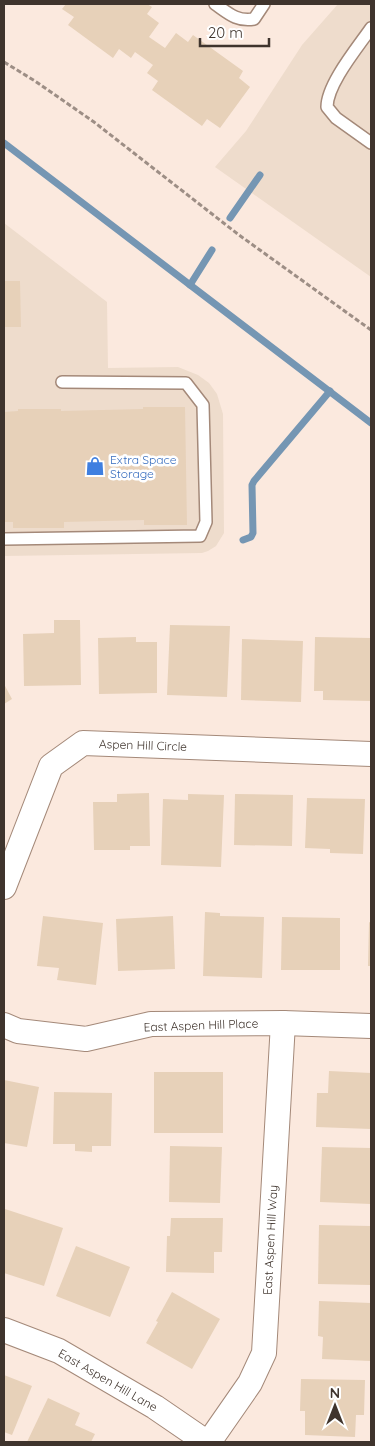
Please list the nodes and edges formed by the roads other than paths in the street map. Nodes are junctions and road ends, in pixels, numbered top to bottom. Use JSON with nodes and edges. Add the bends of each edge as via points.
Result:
{"nodes":[{"id":1,"x":215,"y":4,"type":"edge"},
{"id":2,"x":264,"y":4,"type":"edge"},
{"id":3,"x":371,"y":28,"type":"edge"},
{"id":4,"x":371,"y":143,"type":"edge"},
{"id":5,"x":62,"y":382,"type":"dead end"},
{"id":6,"x":4,"y":538,"type":"edge"},
{"id":7,"x":371,"y":754,"type":"edge"},
{"id":8,"x":4,"y":886,"type":"edge"},
{"id":9,"x":283,"y":1023,"type":"junction"},
{"id":10,"x":4,"y":1026,"type":"edge"},
{"id":11,"x":371,"y":1026,"type":"edge"},
{"id":12,"x":4,"y":1330,"type":"edge"},
{"id":13,"x":208,"y":1442,"type":"edge"}],
"edges":[{"from":1,"to":2,"type":"lane","via":[[232,17],[244,21],[254,19]]},
{"from":3,"to":4,"type":"lane","via":[[343,68],[327,99],[327,107],[336,118]]},
{"from":5,"to":6,"type":"lane","via":[[186,382],[203,404],[206,522],[200,536]]},
{"from":7,"to":8,"type":"street","name":"Aspen Hill Circle","via":[[83,743],[51,766]]},
{"from":9,"to":10,"type":"street","name":"East Aspen Hill Place","via":[[151,1024],[86,1039],[18,1031]]},
{"from":9,"to":11,"type":"street","name":"East Aspen Hill Place"},
{"from":9,"to":13,"type":"street","name":"East Aspen Hill Way","via":[[264,1353],[250,1383]]},
{"from":12,"to":13,"type":"street","name":"East Aspen Hill Lane","via":[[59,1351],[155,1406]]}]}
